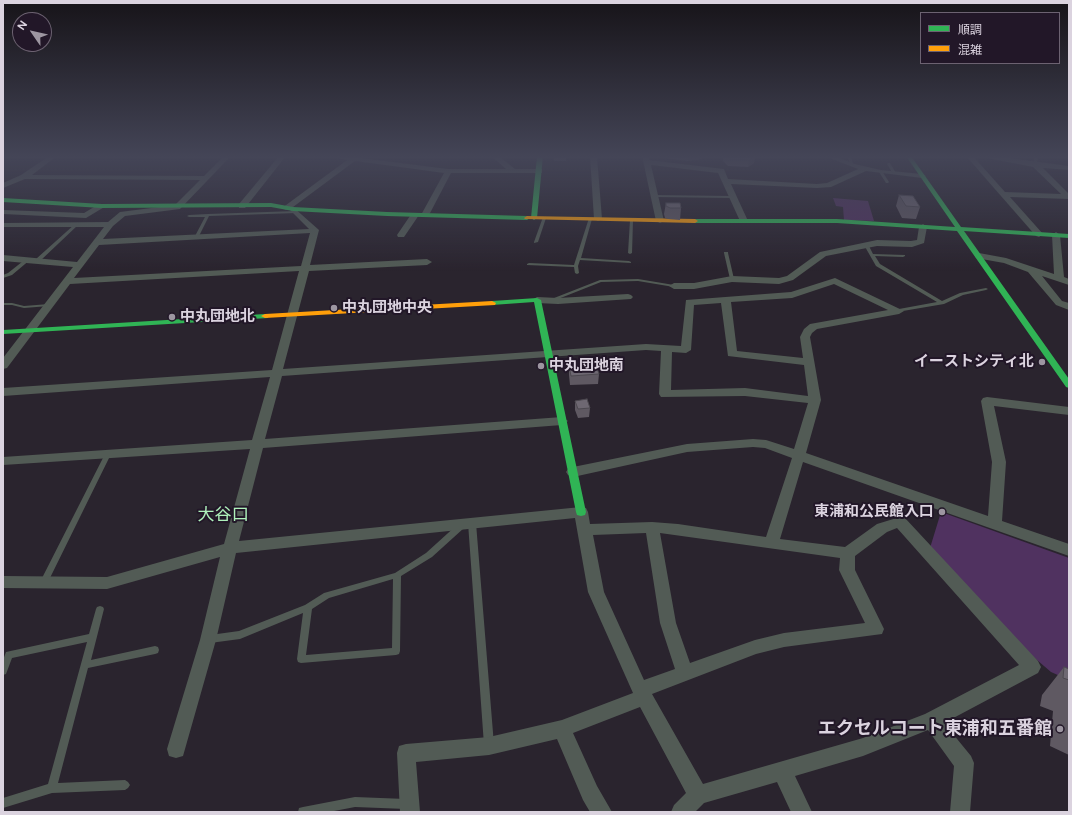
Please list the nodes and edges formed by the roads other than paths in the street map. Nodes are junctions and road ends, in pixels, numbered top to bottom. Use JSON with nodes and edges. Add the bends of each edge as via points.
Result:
{"nodes":[{"id":1,"x":190,"y":194,"type":"edge"},
{"id":2,"x":252,"y":194,"type":"edge"},
{"id":3,"x":311,"y":194,"type":"edge"},
{"id":4,"x":436,"y":194,"type":"edge"},
{"id":5,"x":537,"y":194,"type":"edge"},
{"id":6,"x":594,"y":194,"type":"edge"},
{"id":7,"x":731,"y":194,"type":"edge"},
{"id":8,"x":935,"y":194,"type":"edge"},
{"id":9,"x":1002,"y":194,"type":"joint"},
{"id":10,"x":654,"y":196,"type":"joint"},
{"id":11,"x":732,"y":197,"type":"junction"},
{"id":12,"x":1069,"y":197,"type":"edge"},
{"id":13,"x":3,"y":200,"type":"edge"},
{"id":14,"x":102,"y":206,"type":"junction"},
{"id":15,"x":242,"y":206,"type":"junction"},
{"id":16,"x":177,"y":207,"type":"junction"},
{"id":17,"x":292,"y":209,"type":"junction"},
{"id":18,"x":3,"y":212,"type":"edge"},
{"id":19,"x":416,"y":215,"type":"junction"},
{"id":20,"x":426,"y":215,"type":"junction"},
{"id":21,"x":189,"y":216,"type":"dead end"},
{"id":22,"x":208,"y":216,"type":"junction"},
{"id":23,"x":534,"y":218,"type":"junction"},
{"id":24,"x":544,"y":218,"type":"junction"},
{"id":25,"x":594,"y":219,"type":"junction"},
{"id":26,"x":631,"y":221,"type":"junction"},
{"id":27,"x":744,"y":221,"type":"junction"},
{"id":28,"x":660,"y":222,"type":"junction"},
{"id":29,"x":110,"y":224,"type":"junction"},
{"id":30,"x":3,"y":225,"type":"edge"},
{"id":31,"x":76,"y":225,"type":"junction"},
{"id":32,"x":923,"y":227,"type":"junction"},
{"id":33,"x":960,"y":229,"type":"junction"},
{"id":34,"x":315,"y":230,"type":"junction"},
{"id":35,"x":1039,"y":234,"type":"junction"},
{"id":36,"x":401,"y":235,"type":"dead end"},
{"id":37,"x":1056,"y":235,"type":"junction"},
{"id":38,"x":1069,"y":236,"type":"edge"},
{"id":39,"x":196,"y":238,"type":"junction"},
{"id":40,"x":98,"y":242,"type":"junction"},
{"id":41,"x":536,"y":242,"type":"dead end"},
{"id":42,"x":866,"y":245,"type":"junction"},
{"id":43,"x":630,"y":253,"type":"dead end"},
{"id":44,"x":726,"y":253,"type":"dead end"},
{"id":45,"x":872,"y":255,"type":"junction"},
{"id":46,"x":902,"y":256,"type":"dead end"},
{"id":47,"x":979,"y":256,"type":"junction"},
{"id":48,"x":3,"y":258,"type":"edge"},
{"id":49,"x":578,"y":259,"type":"junction"},
{"id":50,"x":34,"y":260,"type":"junction"},
{"id":51,"x":427,"y":262,"type":"dead end"},
{"id":52,"x":629,"y":262,"type":"dead end"},
{"id":53,"x":529,"y":264,"type":"dead end"},
{"id":54,"x":80,"y":265,"type":"junction"},
{"id":55,"x":576,"y":266,"type":"junction"},
{"id":56,"x":305,"y":269,"type":"junction"},
{"id":57,"x":1032,"y":270,"type":"junction"},
{"id":58,"x":577,"y":273,"type":"dead end"},
{"id":59,"x":3,"y":277,"type":"edge"},
{"id":60,"x":732,"y":279,"type":"junction"},
{"id":61,"x":1060,"y":279,"type":"junction"},
{"id":62,"x":67,"y":281,"type":"junction"},
{"id":63,"x":1069,"y":282,"type":"edge"},
{"id":64,"x":674,"y":286,"type":"joint"},
{"id":65,"x":986,"y":289,"type":"dead end"},
{"id":66,"x":628,"y":296,"type":"dead end"},
{"id":67,"x":537,"y":300,"type":"junction"},
{"id":68,"x":551,"y":300,"type":"junction"},
{"id":69,"x":726,"y":300,"type":"junction"},
{"id":70,"x":942,"y":303,"type":"junction"},
{"id":71,"x":3,"y":304,"type":"edge"},
{"id":72,"x":49,"y":305,"type":"junction"},
{"id":73,"x":1069,"y":307,"type":"edge"},
{"id":74,"x":899,"y":311,"type":"junction"},
{"id":75,"x":293,"y":315,"type":"junction"},
{"id":76,"x":30,"y":330,"type":"junction"},
{"id":77,"x":3,"y":332,"type":"edge"},
{"id":78,"x":667,"y":348,"type":"junction"},
{"id":79,"x":548,"y":354,"type":"junction"},
{"id":80,"x":810,"y":362,"type":"junction"},
{"id":81,"x":3,"y":366,"type":"edge"},
{"id":82,"x":278,"y":373,"type":"junction"},
{"id":83,"x":1069,"y":385,"type":"edge"},
{"id":84,"x":3,"y":392,"type":"edge"},
{"id":85,"x":814,"y":400,"type":"junction"},
{"id":86,"x":1069,"y":412,"type":"edge"},
{"id":87,"x":562,"y":421,"type":"junction"},
{"id":88,"x":258,"y":444,"type":"junction"},
{"id":89,"x":108,"y":454,"type":"junction"},
{"id":90,"x":799,"y":455,"type":"junction"},
{"id":91,"x":3,"y":461,"type":"edge"},
{"id":92,"x":573,"y":472,"type":"junction"},
{"id":93,"x":581,"y":512,"type":"junction"},
{"id":94,"x":468,"y":523,"type":"junction"},
{"id":95,"x":995,"y":524,"type":"junction"},
{"id":96,"x":652,"y":527,"type":"junction"},
{"id":97,"x":584,"y":530,"type":"junction"},
{"id":98,"x":771,"y":544,"type":"junction"},
{"id":99,"x":230,"y":548,"type":"junction"},
{"id":100,"x":1069,"y":550,"type":"edge"},
{"id":101,"x":848,"y":553,"type":"junction"},
{"id":102,"x":397,"y":575,"type":"junction"},
{"id":103,"x":3,"y":582,"type":"edge"},
{"id":104,"x":44,"y":582,"type":"junction"},
{"id":105,"x":308,"y":607,"type":"junction"},
{"id":106,"x":100,"y":609,"type":"dead end"},
{"id":107,"x":93,"y":637,"type":"junction"},
{"id":108,"x":208,"y":640,"type":"junction"},
{"id":109,"x":155,"y":650,"type":"dead end"},
{"id":110,"x":85,"y":665,"type":"junction"},
{"id":111,"x":3,"y":671,"type":"edge"},
{"id":112,"x":685,"y":673,"type":"junction"},
{"id":113,"x":642,"y":694,"type":"junction"},
{"id":114,"x":931,"y":720,"type":"junction"},
{"id":115,"x":562,"y":729,"type":"junction"},
{"id":116,"x":489,"y":746,"type":"junction"},
{"id":117,"x":176,"y":749,"type":"dead end"},
{"id":118,"x":782,"y":771,"type":"junction"},
{"id":119,"x":125,"y":785,"type":"dead end"},
{"id":120,"x":52,"y":788,"type":"junction"},
{"id":121,"x":698,"y":795,"type":"junction"},
{"id":122,"x":3,"y":803,"type":"edge"},
{"id":123,"x":410,"y":808,"type":"edge"},
{"id":124,"x":303,"y":812,"type":"edge"},
{"id":125,"x":602,"y":812,"type":"edge"},
{"id":126,"x":681,"y":812,"type":"edge"},
{"id":127,"x":802,"y":812,"type":"edge"},
{"id":128,"x":960,"y":812,"type":"edge"}],
"edges":[{"from":1,"to":16,"type":"street"},
{"from":2,"to":15,"type":"street"},
{"from":3,"to":17,"type":"street"},
{"from":4,"to":20,"type":"street"},
{"from":5,"to":23,"type":"street"},
{"from":6,"to":25,"type":"street"},
{"from":7,"to":11,"type":"street"},
{"from":8,"to":33,"type":"street"},
{"from":9,"to":12,"type":"street"},
{"from":9,"to":35,"type":"street"},
{"from":10,"to":11,"type":"lane"},
{"from":10,"to":28,"type":"street"},
{"from":11,"to":27,"type":"street"},
{"from":13,"to":14,"type":"street"},
{"from":14,"to":16,"type":"street"},
{"from":14,"to":18,"type":"street","via":[[86,216]]},
{"from":15,"to":16,"type":"street"},
{"from":15,"to":17,"type":"street","via":[[271,205]]},
{"from":16,"to":29,"type":"street","via":[[123,214]]},
{"from":17,"to":19,"type":"street"},
{"from":17,"to":22,"type":"lane"},
{"from":17,"to":34,"type":"street"},
{"from":19,"to":20,"type":"street"},
{"from":19,"to":36,"type":"street"},
{"from":20,"to":23,"type":"street"},
{"from":21,"to":22,"type":"lane"},
{"from":22,"to":39,"type":"lane"},
{"from":23,"to":24,"type":"street"},
{"from":24,"to":25,"type":"street"},
{"from":24,"to":41,"type":"lane"},
{"from":25,"to":26,"type":"street"},
{"from":25,"to":49,"type":"lane"},
{"from":26,"to":28,"type":"street"},
{"from":26,"to":43,"type":"lane"},
{"from":27,"to":28,"type":"street"},
{"from":27,"to":32,"type":"street","via":[[837,221]]},
{"from":29,"to":31,"type":"street"},
{"from":29,"to":40,"type":"street"},
{"from":30,"to":31,"type":"street"},
{"from":31,"to":50,"type":"lane"},
{"from":32,"to":33,"type":"street"},
{"from":32,"to":42,"type":"street","via":[[921,241],[912,244]]},
{"from":33,"to":35,"type":"street"},
{"from":33,"to":47,"type":"street"},
{"from":34,"to":39,"type":"street"},
{"from":34,"to":56,"type":"street"},
{"from":35,"to":37,"type":"street"},
{"from":37,"to":38,"type":"street"},
{"from":37,"to":61,"type":"street"},
{"from":39,"to":40,"type":"street"},
{"from":40,"to":54,"type":"street"},
{"from":42,"to":45,"type":"lane"},
{"from":42,"to":60,"type":"street","via":[[823,254],[790,278],[779,281]]},
{"from":44,"to":60,"type":"lane"},
{"from":45,"to":46,"type":"lane"},
{"from":45,"to":70,"type":"lane","via":[[878,265]]},
{"from":47,"to":57,"type":"street","via":[[1006,260]]},
{"from":47,"to":83,"type":"street"},
{"from":48,"to":50,"type":"street"},
{"from":49,"to":52,"type":"lane"},
{"from":49,"to":55,"type":"lane"},
{"from":50,"to":54,"type":"street"},
{"from":50,"to":59,"type":"lane"},
{"from":51,"to":56,"type":"street"},
{"from":53,"to":55,"type":"lane"},
{"from":54,"to":62,"type":"street"},
{"from":55,"to":58,"type":"lane"},
{"from":56,"to":62,"type":"street"},
{"from":56,"to":75,"type":"street"},
{"from":57,"to":61,"type":"street"},
{"from":57,"to":73,"type":"street","via":[[1059,303]]},
{"from":60,"to":64,"type":"street","via":[[694,286]]},
{"from":61,"to":63,"type":"street"},
{"from":62,"to":72,"type":"street"},
{"from":64,"to":68,"type":"lane","via":[[638,280],[608,280],[580,287]]},
{"from":65,"to":70,"type":"lane","via":[[962,294]]},
{"from":66,"to":68,"type":"street","via":[[558,302]]},
{"from":67,"to":68,"type":"street"},
{"from":67,"to":75,"type":"street"},
{"from":67,"to":79,"type":"street"},
{"from":69,"to":74,"type":"street","via":[[792,295],[835,281]]},
{"from":69,"to":78,"type":"street","via":[[689,302],[686,350]]},
{"from":69,"to":80,"type":"street","via":[[732,354]]},
{"from":70,"to":74,"type":"lane"},
{"from":71,"to":72,"type":"lane","via":[[24,307]]},
{"from":72,"to":76,"type":"street"},
{"from":74,"to":80,"type":"street","via":[[814,326],[808,330],[805,337]]},
{"from":75,"to":76,"type":"street"},
{"from":75,"to":82,"type":"street"},
{"from":76,"to":77,"type":"street"},
{"from":76,"to":81,"type":"street"},
{"from":78,"to":79,"type":"street","via":[[646,347]]},
{"from":78,"to":85,"type":"street","via":[[664,394],[745,392]]},
{"from":79,"to":82,"type":"street"},
{"from":79,"to":87,"type":"street"},
{"from":80,"to":85,"type":"street"},
{"from":82,"to":84,"type":"street"},
{"from":82,"to":88,"type":"street"},
{"from":85,"to":90,"type":"street"},
{"from":86,"to":95,"type":"street","via":[[987,401],[999,462]]},
{"from":87,"to":88,"type":"street"},
{"from":87,"to":92,"type":"street"},
{"from":88,"to":89,"type":"street"},
{"from":88,"to":99,"type":"street"},
{"from":89,"to":91,"type":"street"},
{"from":89,"to":104,"type":"lane"},
{"from":90,"to":92,"type":"street","via":[[766,444],[753,443],[687,448]]},
{"from":90,"to":95,"type":"street"},
{"from":90,"to":98,"type":"street"},
{"from":92,"to":93,"type":"street"},
{"from":93,"to":94,"type":"street"},
{"from":93,"to":97,"type":"street"},
{"from":94,"to":99,"type":"street"},
{"from":94,"to":102,"type":"lane","via":[[429,555]]},
{"from":94,"to":116,"type":"lane"},
{"from":95,"to":100,"type":"street"},
{"from":96,"to":97,"type":"street"},
{"from":96,"to":98,"type":"street"},
{"from":96,"to":112,"type":"street","via":[[668,623]]},
{"from":97,"to":113,"type":"street","via":[[596,592]]},
{"from":98,"to":101,"type":"street"},
{"from":99,"to":104,"type":"street","via":[[107,583]]},
{"from":99,"to":108,"type":"street"},
{"from":101,"to":112,"type":"street","via":[[847,570],[876,629],[784,640],[755,647]]},
{"from":101,"to":114,"type":"street","via":[[882,528],[900,522],[1032,667]]},
{"from":102,"to":105,"type":"lane","via":[[327,595]]},
{"from":102,"to":105,"type":"lane","via":[[396,650],[301,659]]},
{"from":103,"to":104,"type":"street"},
{"from":105,"to":108,"type":"lane","via":[[240,635]]},
{"from":106,"to":107,"type":"lane"},
{"from":107,"to":110,"type":"lane"},
{"from":107,"to":111,"type":"lane","via":[[10,655]]},
{"from":108,"to":117,"type":"street"},
{"from":109,"to":110,"type":"lane"},
{"from":110,"to":120,"type":"lane"},
{"from":112,"to":113,"type":"street"},
{"from":113,"to":115,"type":"street"},
{"from":113,"to":121,"type":"street"},
{"from":114,"to":118,"type":"street","via":[[863,747]]},
{"from":114,"to":128,"type":"street","via":[[964,763]]},
{"from":115,"to":116,"type":"street"},
{"from":115,"to":125,"type":"street","via":[[590,793]]},
{"from":116,"to":123,"type":"street","via":[[406,753]]},
{"from":118,"to":121,"type":"street"},
{"from":118,"to":127,"type":"street"},
{"from":119,"to":120,"type":"lane"},
{"from":120,"to":122,"type":"lane"},
{"from":121,"to":126,"type":"street"},
{"from":123,"to":124,"type":"lane","via":[[355,802]]}]}
